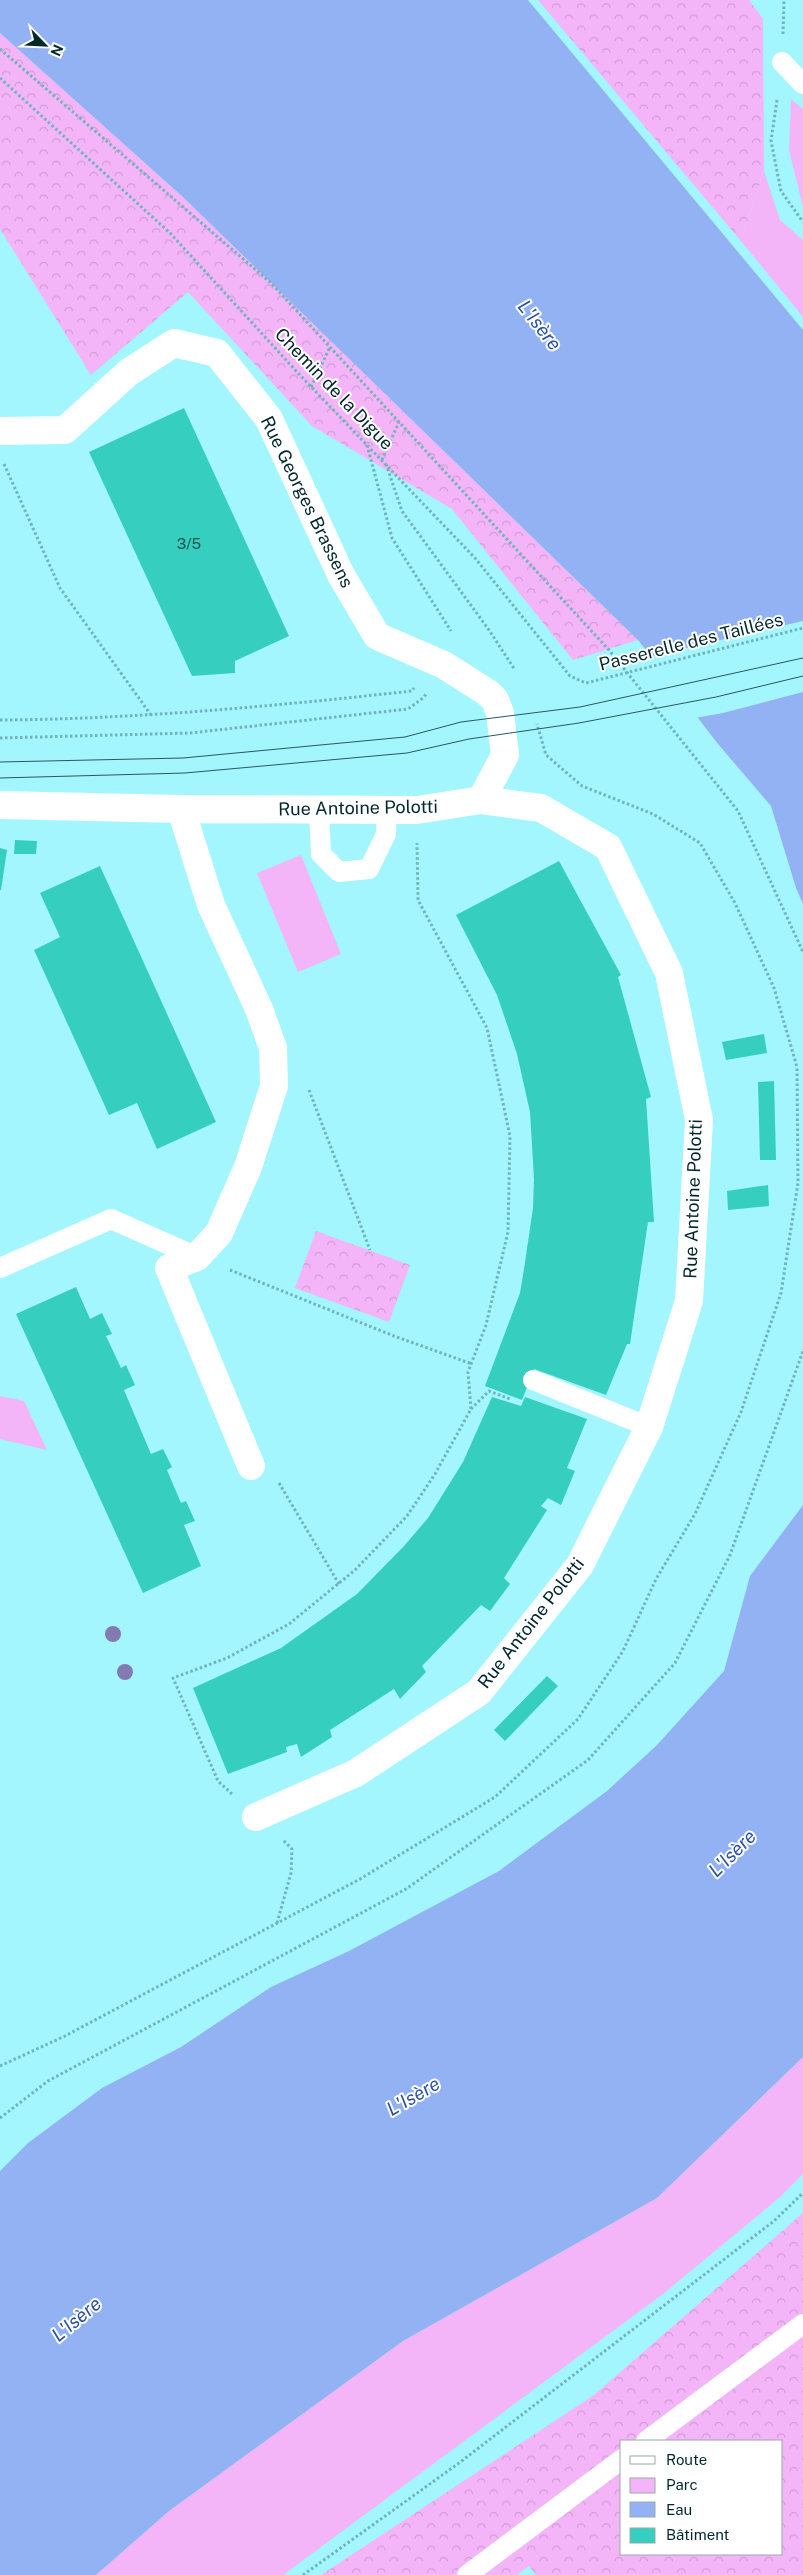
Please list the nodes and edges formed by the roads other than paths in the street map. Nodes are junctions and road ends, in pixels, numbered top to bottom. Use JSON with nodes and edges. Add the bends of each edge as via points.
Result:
{"nodes":[{"id":1,"x":782,"y":62,"type":"road end"},
{"id":2,"x":803,"y":84,"type":"edge"},
{"id":3,"x":0,"y":430,"type":"edge"},
{"id":4,"x":481,"y":800,"type":"junction"},
{"id":5,"x":0,"y":804,"type":"edge"},
{"id":6,"x":181,"y":809,"type":"junction"},
{"id":7,"x":319,"y":810,"type":"junction"},
{"id":8,"x":387,"y":810,"type":"junction"},
{"id":9,"x":197,"y":1257,"type":"junction"},
{"id":10,"x":0,"y":1268,"type":"edge"},
{"id":11,"x":533,"y":1380,"type":"dead end"},
{"id":12,"x":649,"y":1427,"type":"junction"},
{"id":13,"x":252,"y":1466,"type":"road end"},
{"id":14,"x":256,"y":1818,"type":"road end"},
{"id":15,"x":803,"y":2324,"type":"edge"},
{"id":16,"x":647,"y":2440,"type":"edge"},
{"id":17,"x":620,"y":2460,"type":"edge"},
{"id":18,"x":467,"y":2575,"type":"edge"}],
"edges":[{"from":1,"to":2,"type":"lane"},
{"from":3,"to":4,"type":"street","name":"Rue Georges Brassens","via":[[65,430],[129,372],[174,343],[217,353],[269,419],[341,575],[378,636],[439,662],[495,700],[500,713],[505,755]]},
{"from":4,"to":8,"type":"street","name":"Rue Antoine Polotti","via":[[417,810]]},
{"from":4,"to":12,"type":"street","name":"Rue Antoine Polotti","via":[[541,808],[608,847],[670,973],[699,1120],[689,1301]]},
{"from":5,"to":6,"type":"street","name":"Rue Antoine Polotti"},
{"from":6,"to":7,"type":"street","name":"Rue Antoine Polotti"},
{"from":6,"to":9,"type":"street","via":[[211,904],[259,1009],[273,1048],[274,1086],[248,1167],[219,1233]]},
{"from":7,"to":8,"type":"street","name":"Rue Antoine Polotti"},
{"from":7,"to":8,"type":"lane","via":[[321,854],[339,872],[369,869],[386,834]]},
{"from":9,"to":10,"type":"lane","via":[[111,1219]]},
{"from":9,"to":13,"type":"street","via":[[169,1268]]},
{"from":11,"to":12,"type":"lane"},
{"from":12,"to":14,"type":"street","name":"Rue Antoine Polotti","via":[[580,1565],[479,1692],[356,1772]]},
{"from":15,"to":16,"type":"lane"},
{"from":17,"to":18,"type":"lane"}]}
